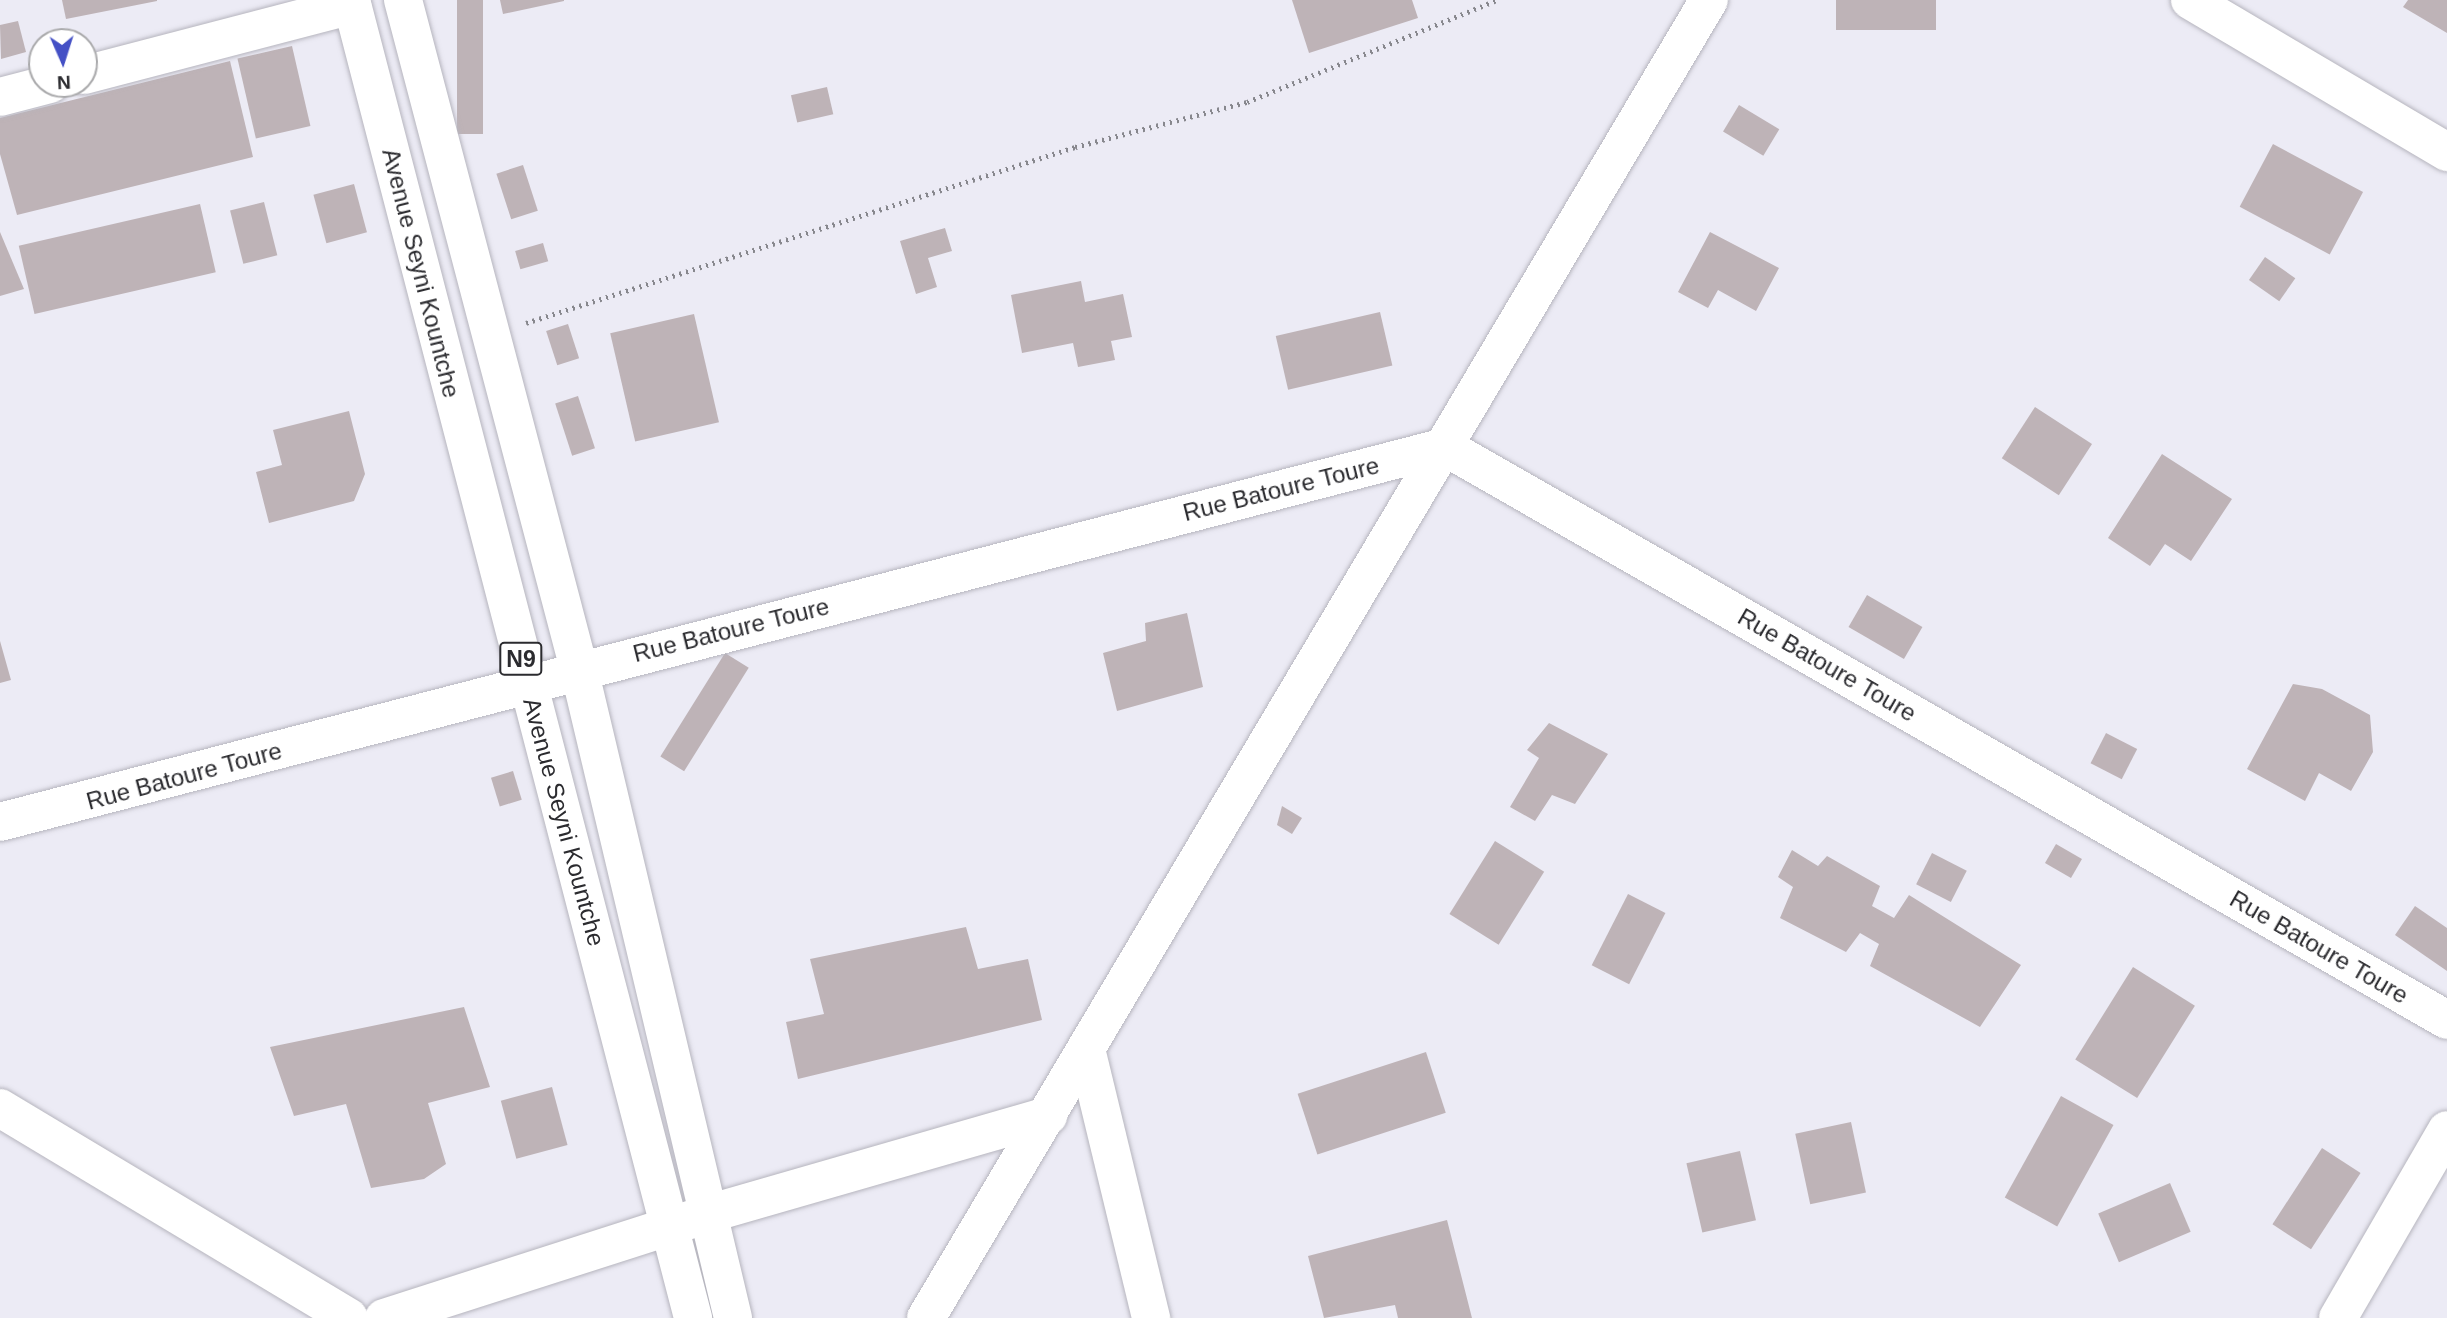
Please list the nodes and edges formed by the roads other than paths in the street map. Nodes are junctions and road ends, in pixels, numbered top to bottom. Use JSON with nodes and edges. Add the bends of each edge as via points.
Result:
{"nodes":[{"id":1,"x":403,"y":0,"type":"edge"},
{"id":2,"x":1709,"y":0,"type":"edge"},
{"id":3,"x":2190,"y":0,"type":"edge"},
{"id":4,"x":352,"y":2,"type":"edge"},
{"id":5,"x":98,"y":71,"type":"edge"},
{"id":6,"x":28,"y":90,"type":"edge"},
{"id":7,"x":0,"y":97,"type":"edge"},
{"id":8,"x":2447,"y":152,"type":"edge"},
{"id":9,"x":1445,"y":447,"type":"junction"},
{"id":10,"x":579,"y":668,"type":"junction"},
{"id":11,"x":527,"y":684,"type":"junction"},
{"id":12,"x":0,"y":822,"type":"edge"},
{"id":13,"x":642,"y":930,"type":"junction"},
{"id":14,"x":596,"y":941,"type":"junction"},
{"id":15,"x":2447,"y":1020,"type":"edge"},
{"id":16,"x":1087,"y":1053,"type":"junction"},
{"id":17,"x":0,"y":1108,"type":"edge"},
{"id":18,"x":1048,"y":1116,"type":"junction"},
{"id":19,"x":2447,"y":1130,"type":"edge"},
{"id":20,"x":711,"y":1213,"type":"junction"},
{"id":21,"x":671,"y":1226,"type":"junction"},
{"id":22,"x":349,"y":1318,"type":"edge"},
{"id":23,"x":384,"y":1318,"type":"edge"},
{"id":24,"x":693,"y":1318,"type":"edge"},
{"id":25,"x":733,"y":1318,"type":"edge"},
{"id":26,"x":926,"y":1318,"type":"edge"},
{"id":27,"x":1151,"y":1318,"type":"edge"},
{"id":28,"x":2338,"y":1318,"type":"edge"}],
"edges":[{"from":1,"to":10,"type":"main road","name":"Avenue Seyni Kountche","number":"N9"},
{"from":2,"to":9,"type":"main road"},
{"from":3,"to":8,"type":"main road"},
{"from":4,"to":5,"type":"main road"},
{"from":4,"to":11,"type":"main road","name":"Avenue Seyni Kountche","number":"N9"},
{"from":6,"to":7,"type":"main road"},
{"from":9,"to":10,"type":"main road","name":"Rue Batoure Toure"},
{"from":9,"to":15,"type":"main road","name":"Rue Batoure Toure"},
{"from":9,"to":16,"type":"main road"},
{"from":10,"to":11,"type":"main road","name":"Rue Batoure Toure"},
{"from":10,"to":13,"type":"main road","name":"Avenue Seyni Kountche","number":"N9"},
{"from":11,"to":12,"type":"main road","name":"Rue Batoure Toure"},
{"from":11,"to":14,"type":"main road","name":"Avenue Seyni Kountche","number":"N9"},
{"from":13,"to":14,"type":"main road"},
{"from":13,"to":20,"type":"main road","name":"Avenue Seyni Kountche","number":"N9"},
{"from":14,"to":21,"type":"main road","name":"Avenue Seyni Kountche","number":"N9"},
{"from":16,"to":18,"type":"main road"},
{"from":16,"to":27,"type":"main road"},
{"from":17,"to":22,"type":"main road"},
{"from":18,"to":20,"type":"main road"},
{"from":18,"to":26,"type":"main road"},
{"from":19,"to":28,"type":"main road"},
{"from":20,"to":21,"type":"main road"},
{"from":20,"to":25,"type":"main road","name":"Avenue Seyni Kountche","number":"N9"},
{"from":21,"to":23,"type":"main road"},
{"from":21,"to":24,"type":"main road","name":"Avenue Seyni Kountche","number":"N9"}]}
